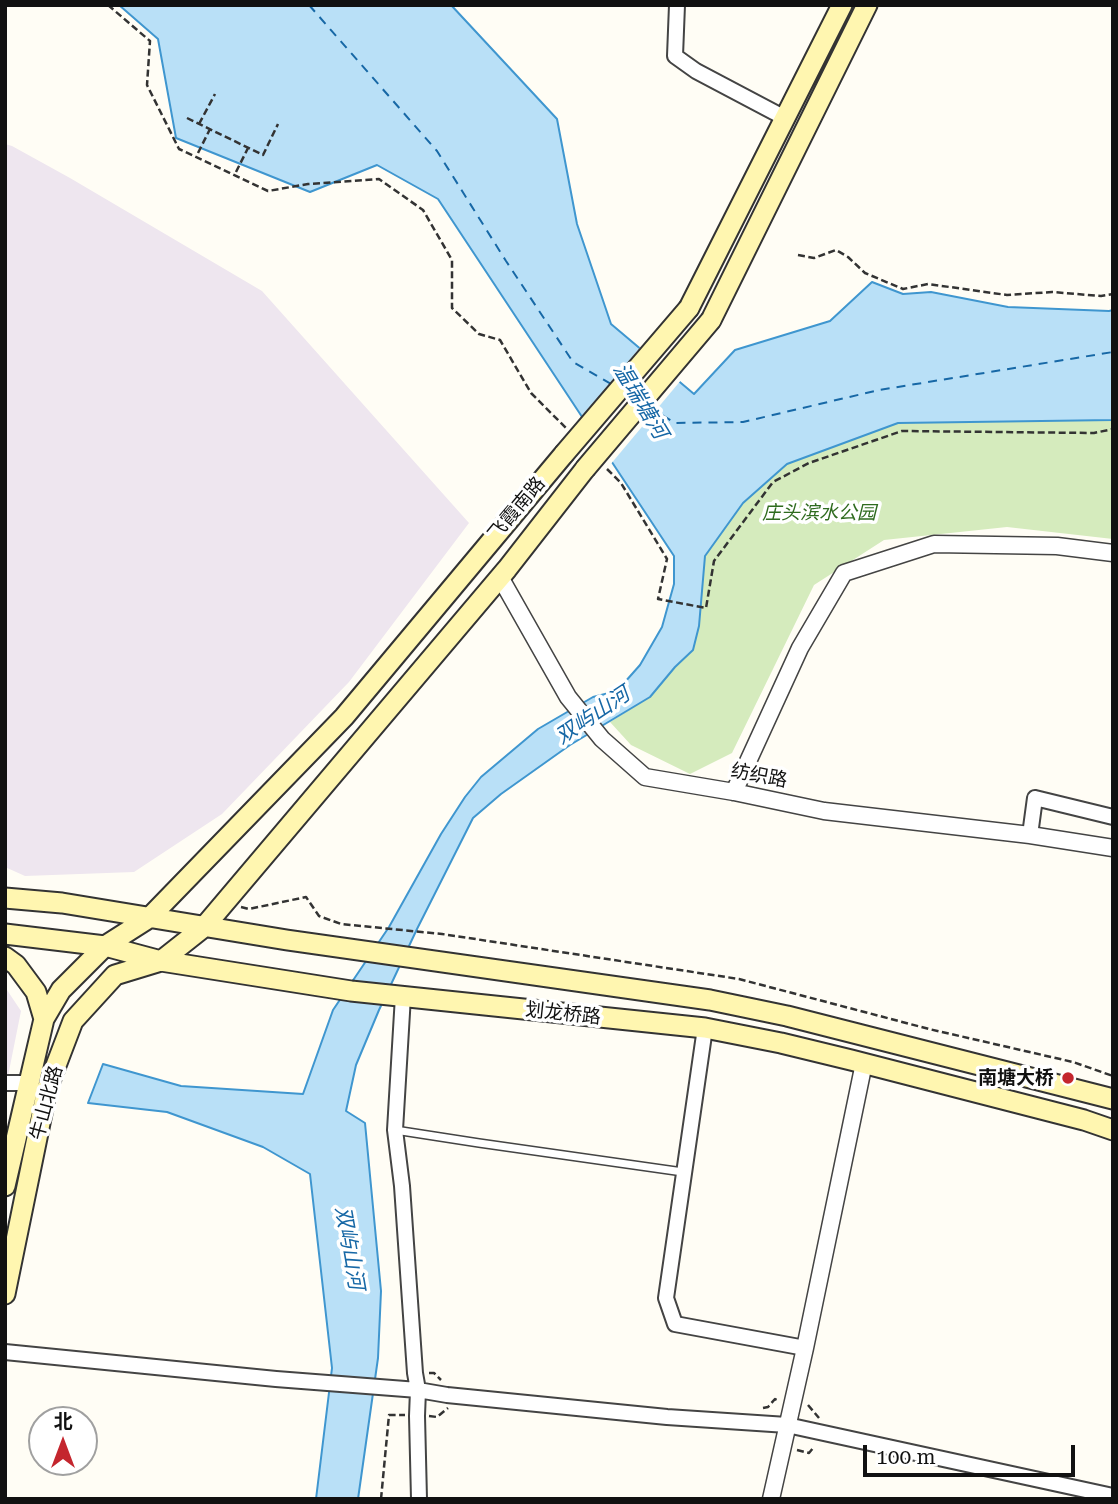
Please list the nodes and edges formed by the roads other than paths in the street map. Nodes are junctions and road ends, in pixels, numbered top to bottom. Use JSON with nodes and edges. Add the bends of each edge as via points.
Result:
{"nodes":[{"id":1,"x":677,"y":5,"type":"edge"},
{"id":2,"x":842,"y":5,"type":"edge"},
{"id":3,"x":867,"y":5,"type":"edge"},
{"id":4,"x":785,"y":118,"type":"junction"},
{"id":5,"x":1113,"y":553,"type":"edge"},
{"id":6,"x":500,"y":577,"type":"junction"},
{"id":7,"x":734,"y":792,"type":"junction"},
{"id":8,"x":1113,"y":817,"type":"edge"},
{"id":9,"x":1030,"y":835,"type":"junction"},
{"id":10,"x":1113,"y":848,"type":"edge"},
{"id":11,"x":5,"y":898,"type":"edge"},
{"id":12,"x":149,"y":918,"type":"junction"},
{"id":13,"x":204,"y":927,"type":"junction"},
{"id":14,"x":5,"y":934,"type":"edge"},
{"id":15,"x":105,"y":946,"type":"junction"},
{"id":16,"x":5,"y":957,"type":"edge"},
{"id":17,"x":161,"y":961,"type":"junction"},
{"id":18,"x":403,"y":996,"type":"junction"},
{"id":19,"x":44,"y":1019,"type":"junction"},
{"id":20,"x":705,"y":1028,"type":"junction"},
{"id":21,"x":864,"y":1063,"type":"junction"},
{"id":22,"x":5,"y":1083,"type":"edge"},
{"id":23,"x":29,"y":1083,"type":"junction"},
{"id":24,"x":1113,"y":1100,"type":"edge"},
{"id":25,"x":395,"y":1129,"type":"junction"},
{"id":26,"x":1113,"y":1130,"type":"edge"},
{"id":27,"x":683,"y":1172,"type":"junction"},
{"id":28,"x":5,"y":1186,"type":"edge"},
{"id":29,"x":5,"y":1294,"type":"edge"},
{"id":30,"x":805,"y":1348,"type":"junction"},
{"id":31,"x":5,"y":1352,"type":"edge"},
{"id":32,"x":418,"y":1390,"type":"junction"},
{"id":33,"x":787,"y":1425,"type":"junction"},
{"id":34,"x":1113,"y":1496,"type":"edge"},
{"id":35,"x":419,"y":1499,"type":"edge"},
{"id":36,"x":771,"y":1499,"type":"edge"}],
"edges":[{"from":1,"to":4,"type":"street","via":[[675,56]]},
{"from":2,"to":4,"type":"main road","name":"飞霞南路"},
{"from":3,"to":6,"type":"main road","name":"飞霞南路","bridge":true,"via":[[711,320]]},
{"from":4,"to":12,"type":"main road","name":"飞霞南路","bridge":true,"via":[[689,308],[345,717]]},
{"from":5,"to":7,"type":"street","via":[[1057,546],[934,544],[844,573],[800,648]]},
{"from":6,"to":7,"type":"street","name":"纺织路","via":[[568,697],[602,738],[645,777]]},
{"from":6,"to":13,"type":"main road","name":"飞霞南路"},
{"from":7,"to":9,"type":"street","name":"纺织路","via":[[824,811]]},
{"from":8,"to":9,"type":"street","via":[[1035,798]]},
{"from":9,"to":10,"type":"street","name":"纺织路"},
{"from":11,"to":12,"type":"main road","name":"划龙桥路"},
{"from":12,"to":13,"type":"main road","name":"划龙桥路"},
{"from":12,"to":15,"type":"main road","name":"飞霞南路"},
{"from":13,"to":17,"type":"main road","name":"飞霞南路"},
{"from":13,"to":24,"type":"main road","name":"划龙桥路","via":[[709,1000]]},
{"from":14,"to":15,"type":"main road","name":"划龙桥路"},
{"from":15,"to":17,"type":"main road","name":"划龙桥路"},
{"from":15,"to":19,"type":"main road","name":"牛山北路","via":[[61,990]]},
{"from":16,"to":19,"type":"main road","via":[[36,992]]},
{"from":17,"to":18,"type":"main road","name":"划龙桥路"},
{"from":17,"to":29,"type":"main road","name":"牛山北路","via":[[115,975],[73,1021],[47,1089]]},
{"from":18,"to":20,"type":"main road","name":"划龙桥路"},
{"from":18,"to":25,"type":"street"},
{"from":19,"to":23,"type":"main road","name":"牛山北路"},
{"from":20,"to":21,"type":"main road","name":"划龙桥路"},
{"from":20,"to":27,"type":"street"},
{"from":21,"to":26,"type":"main road","name":"划龙桥路"},
{"from":21,"to":30,"type":"street"},
{"from":22,"to":23,"type":"street"},
{"from":23,"to":28,"type":"main road","name":"牛山北路"},
{"from":25,"to":27,"type":"lane"},
{"from":25,"to":32,"type":"street"},
{"from":27,"to":30,"type":"street","via":[[666,1298],[676,1324]]},
{"from":30,"to":33,"type":"street"},
{"from":31,"to":32,"type":"street"},
{"from":32,"to":33,"type":"street"},
{"from":32,"to":35,"type":"street"},
{"from":33,"to":34,"type":"street"},
{"from":33,"to":36,"type":"street"}]}
